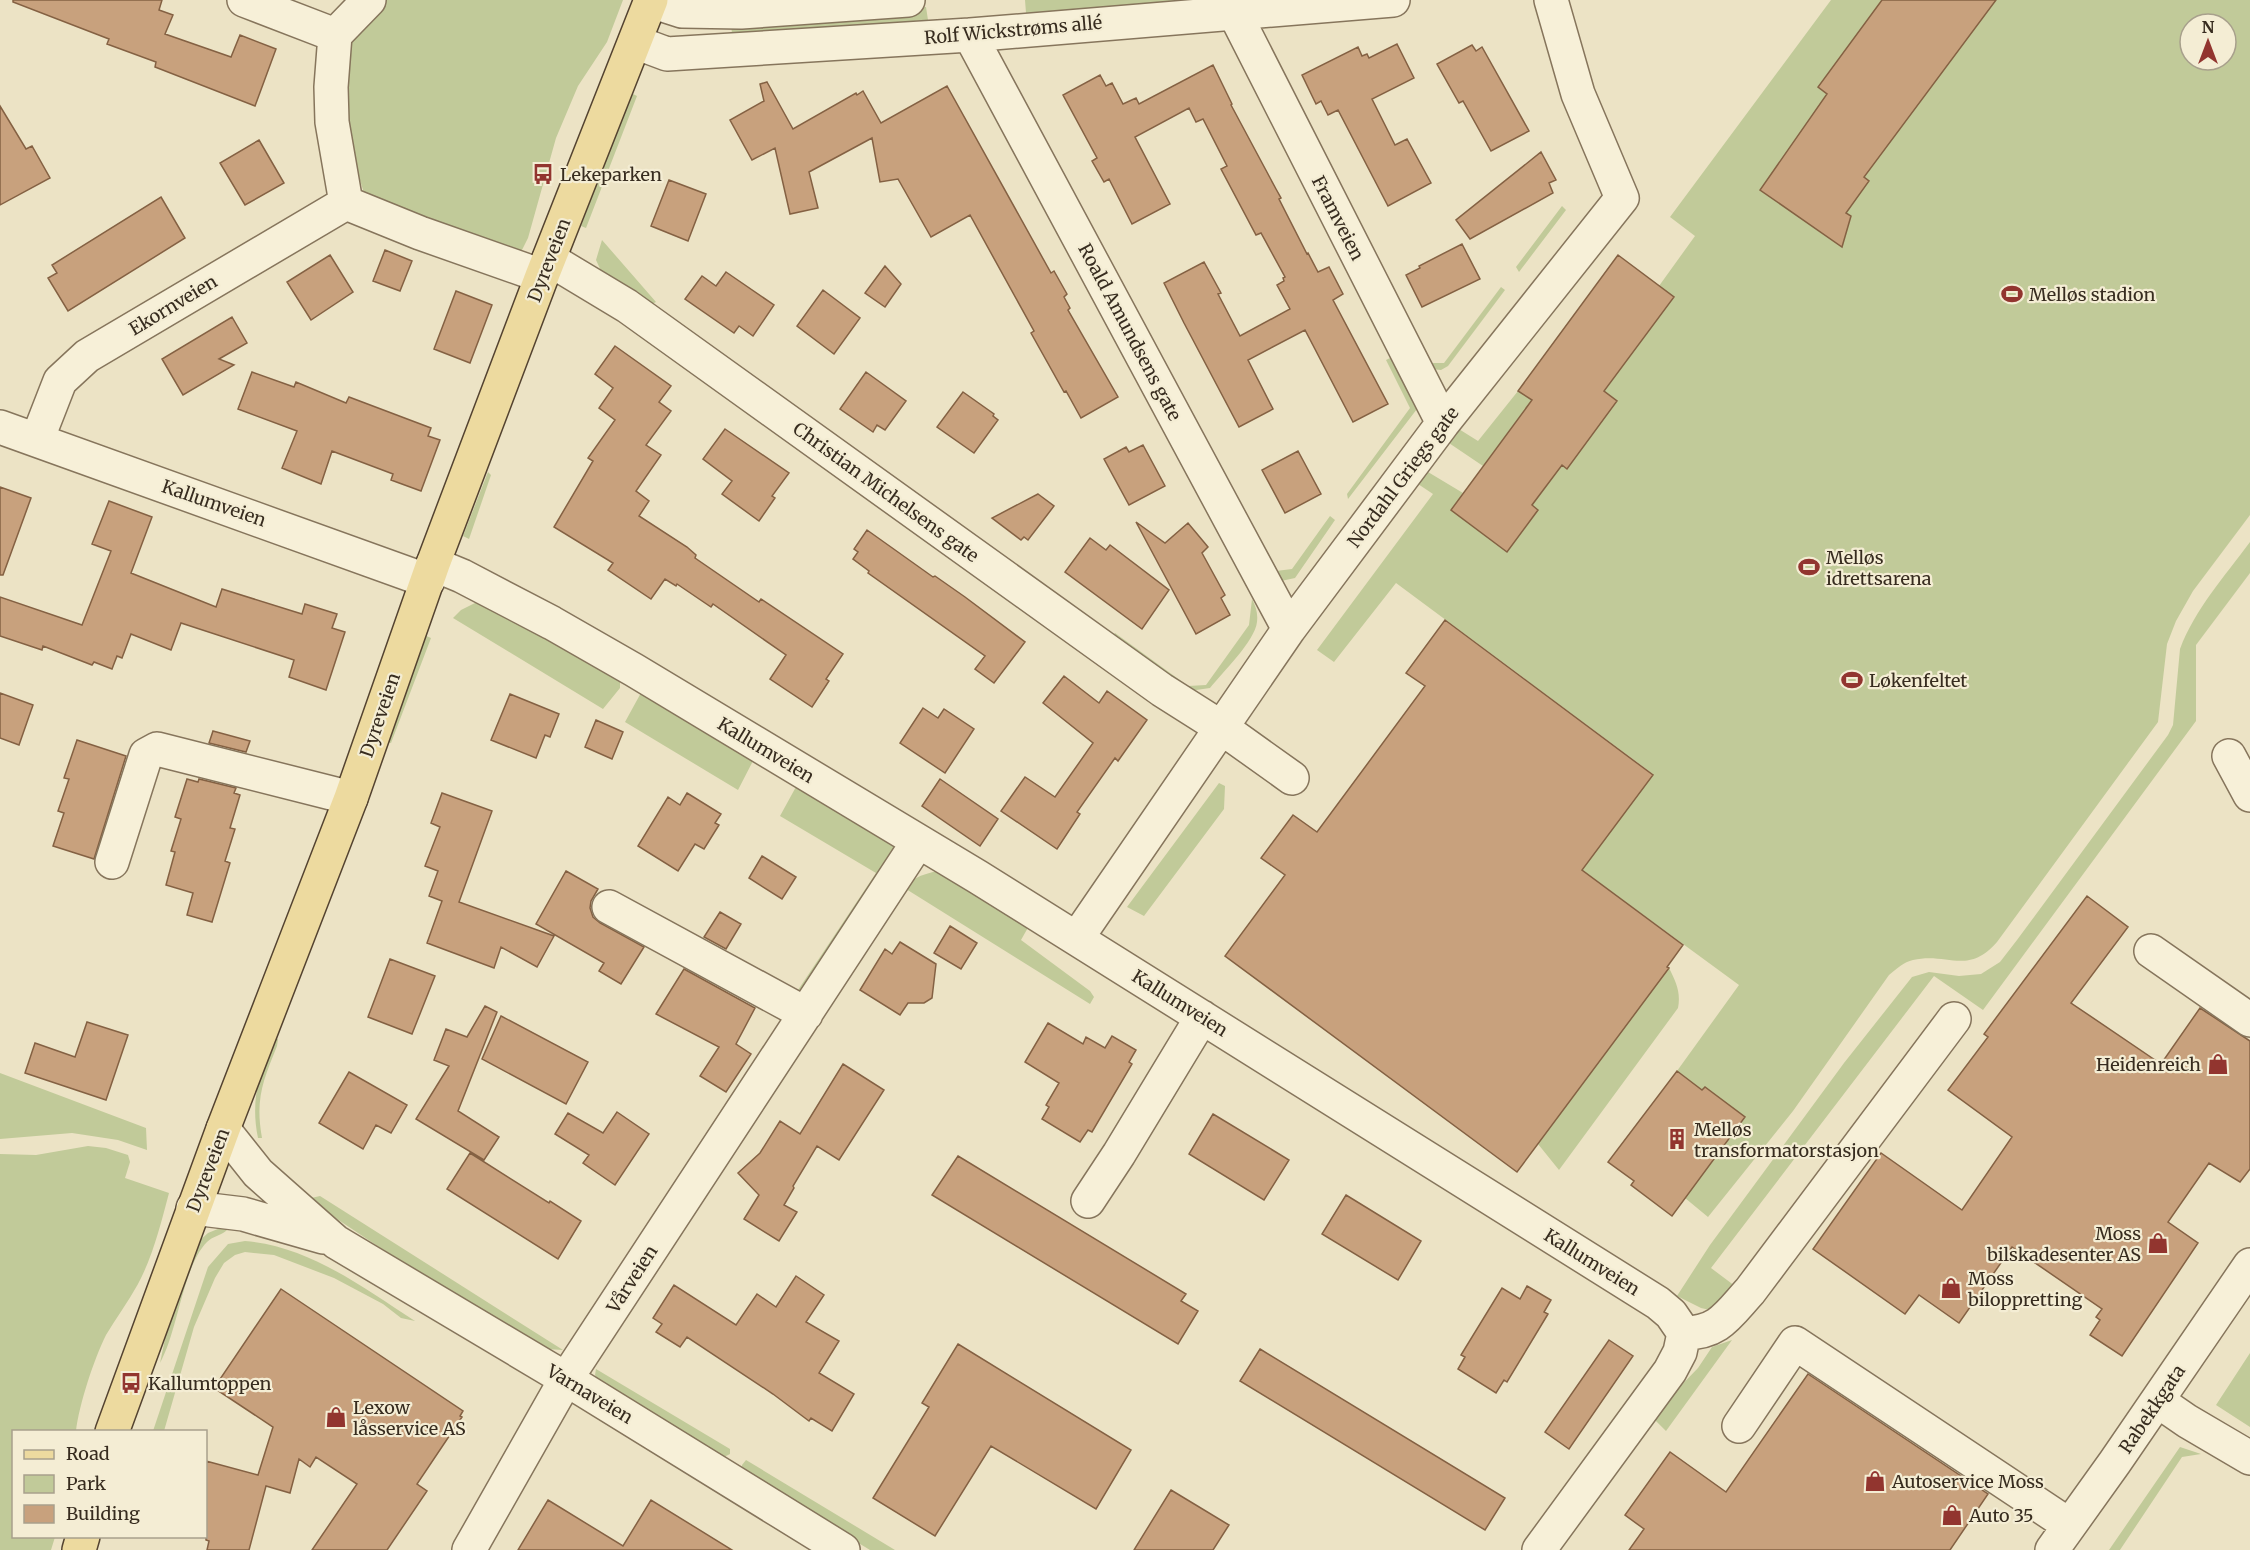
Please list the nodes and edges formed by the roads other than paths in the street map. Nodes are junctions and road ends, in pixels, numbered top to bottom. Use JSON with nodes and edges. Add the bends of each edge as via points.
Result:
{"nodes":[{"id":1,"x":244,"y":0,"type":"edge"},
{"id":2,"x":369,"y":0,"type":"edge"},
{"id":3,"x":651,"y":0,"type":"edge"},
{"id":4,"x":908,"y":0,"type":"edge"},
{"id":5,"x":1393,"y":0,"type":"edge"},
{"id":6,"x":1551,"y":0,"type":"edge"},
{"id":7,"x":1234,"y":12,"type":"junction"},
{"id":8,"x":335,"y":35,"type":"junction"},
{"id":9,"x":970,"y":35,"type":"junction"},
{"id":10,"x":635,"y":42,"type":"junction"},
{"id":11,"x":346,"y":203,"type":"junction"},
{"id":12,"x":546,"y":268,"type":"junction"},
{"id":13,"x":1443,"y":423,"type":"junction"},
{"id":14,"x":0,"y":428,"type":"edge"},
{"id":15,"x":38,"y":440,"type":"junction"},
{"id":16,"x":431,"y":572,"type":"junction"},
{"id":17,"x":1289,"y":628,"type":"junction"},
{"id":18,"x":1222,"y":728,"type":"junction"},
{"id":19,"x":2229,"y":756,"type":"dead end"},
{"id":20,"x":1292,"y":778,"type":"dead end"},
{"id":21,"x":2250,"y":795,"type":"edge"},
{"id":22,"x":351,"y":798,"type":"junction"},
{"id":23,"x":918,"y":842,"type":"junction"},
{"id":24,"x":112,"y":862,"type":"dead end"},
{"id":25,"x":609,"y":907,"type":"dead end"},
{"id":26,"x":1077,"y":938,"type":"junction"},
{"id":27,"x":2151,"y":951,"type":"dead end"},
{"id":28,"x":806,"y":1014,"type":"junction"},
{"id":29,"x":1202,"y":1017,"type":"junction"},
{"id":30,"x":1954,"y":1019,"type":"dead end"},
{"id":31,"x":2250,"y":1020,"type":"edge"},
{"id":32,"x":223,"y":1129,"type":"junction"},
{"id":33,"x":1088,"y":1201,"type":"dead end"},
{"id":34,"x":193,"y":1208,"type":"junction"},
{"id":35,"x":336,"y":1242,"type":"junction"},
{"id":36,"x":2250,"y":1265,"type":"edge"},
{"id":37,"x":1684,"y":1332,"type":"junction"},
{"id":38,"x":566,"y":1379,"type":"junction"},
{"id":39,"x":2158,"y":1401,"type":"junction"},
{"id":40,"x":1739,"y":1426,"type":"dead end"},
{"id":41,"x":112,"y":1430,"type":"edge"},
{"id":42,"x":2250,"y":1458,"type":"edge"},
{"id":43,"x":2061,"y":1538,"type":"edge"},
{"id":44,"x":469,"y":1550,"type":"edge"},
{"id":45,"x":843,"y":1550,"type":"edge"},
{"id":46,"x":1539,"y":1550,"type":"edge"}],
"edges":[{"from":1,"to":8,"type":"street"},
{"from":2,"to":8,"type":"street"},
{"from":3,"to":4,"type":"street","via":[[682,11],[741,12]]},
{"from":3,"to":10,"type":"main road","name":"Dyreveien"},
{"from":5,"to":7,"type":"street","name":"Rolf Wickstrøms allé"},
{"from":6,"to":13,"type":"street","name":"Nordahl Griegs gate","via":[[1578,94],[1622,198]]},
{"from":7,"to":9,"type":"street","name":"Rolf Wickstrøms allé"},
{"from":7,"to":13,"type":"street","name":"Framveien"},
{"from":8,"to":11,"type":"street","via":[[332,122]]},
{"from":9,"to":10,"type":"street","name":"Rolf Wickstrøms allé","via":[[667,54]]},
{"from":9,"to":17,"type":"street","name":"Roald Amundsens gate"},
{"from":10,"to":12,"type":"main road","name":"Dyreveien"},
{"from":11,"to":12,"type":"street","name":"Christian Michelsens gate","via":[[430,237]]},
{"from":11,"to":15,"type":"street","name":"Ekornveien","via":[[87,356],[60,381]]},
{"from":12,"to":16,"type":"main road","name":"Dyreveien"},
{"from":12,"to":18,"type":"street","name":"Christian Michelsens gate","via":[[627,306],[1152,683]]},
{"from":13,"to":17,"type":"street","name":"Nordahl Griegs gate"},
{"from":14,"to":15,"type":"street","name":"Kallumveien"},
{"from":15,"to":16,"type":"street","name":"Kallumveien"},
{"from":16,"to":22,"type":"main road","name":"Dyreveien"},
{"from":16,"to":23,"type":"street","name":"Kallumveien","via":[[462,576],[542,618]]},
{"from":17,"to":18,"type":"street","name":"Nordahl Griegs gate"},
{"from":18,"to":20,"type":"street","name":"Christian Michelsens gate"},
{"from":18,"to":26,"type":"street","name":"Nordahl Griegs gate"},
{"from":19,"to":21,"type":"street"},
{"from":22,"to":24,"type":"street","via":[[157,749],[146,755]]},
{"from":22,"to":32,"type":"main road","name":"Dyreveien"},
{"from":23,"to":26,"type":"street","name":"Kallumveien"},
{"from":23,"to":28,"type":"street","name":"Vårveien"},
{"from":25,"to":28,"type":"street"},
{"from":26,"to":29,"type":"street","name":"Kallumveien"},
{"from":27,"to":31,"type":"street"},
{"from":28,"to":38,"type":"street","name":"Vårveien"},
{"from":29,"to":33,"type":"street"},
{"from":29,"to":37,"type":"street","name":"Kallumveien","via":[[1658,1303]]},
{"from":30,"to":37,"type":"street","via":[[1750,1291],[1717,1326]]},
{"from":32,"to":34,"type":"main road","name":"Dyreveien"},
{"from":32,"to":35,"type":"street","via":[[258,1173]]},
{"from":34,"to":35,"type":"street","via":[[243,1214]]},
{"from":34,"to":41,"type":"main road","name":"Dyreveien"},
{"from":35,"to":38,"type":"street","name":"Varnaveien"},
{"from":36,"to":39,"type":"street","name":"Rabekkgata"},
{"from":37,"to":46,"type":"street","via":[[1670,1371]]},
{"from":38,"to":44,"type":"street","name":"Vårveien"},
{"from":38,"to":45,"type":"street","name":"Varnaveien"},
{"from":39,"to":42,"type":"street"},
{"from":39,"to":43,"type":"street","name":"Rabekkgata"},
{"from":40,"to":43,"type":"street","via":[[1795,1343],[1891,1409]]}]}
